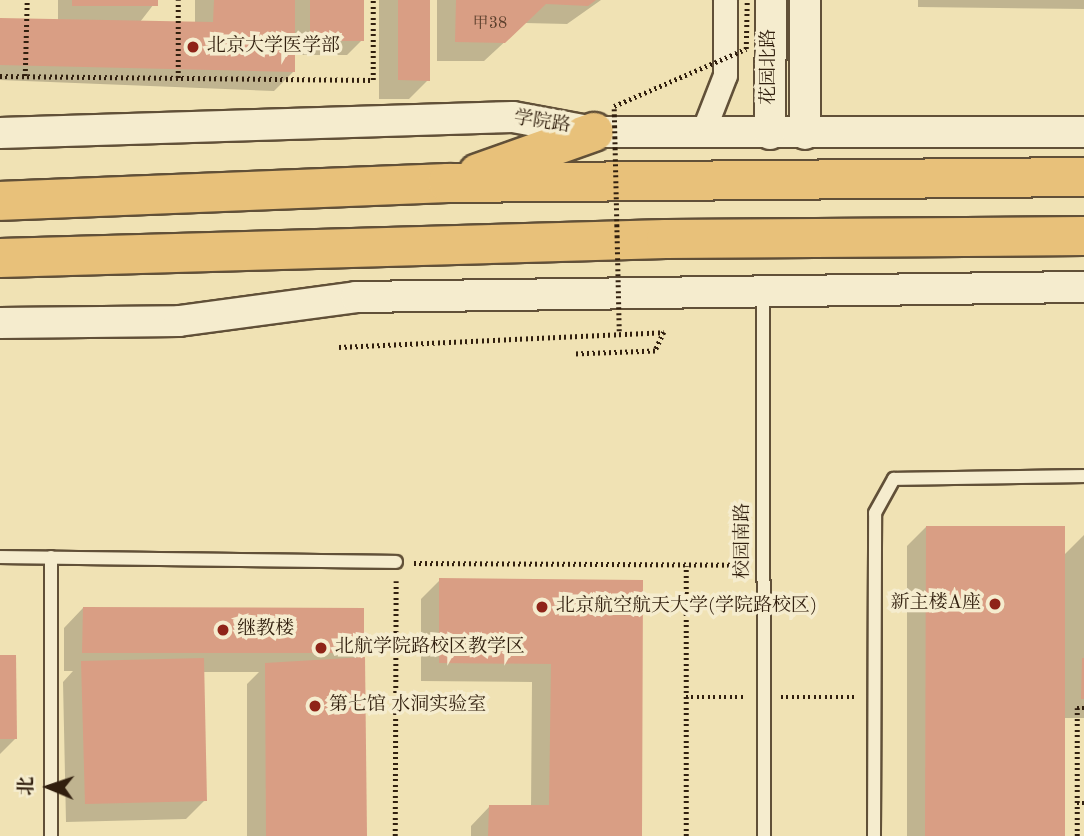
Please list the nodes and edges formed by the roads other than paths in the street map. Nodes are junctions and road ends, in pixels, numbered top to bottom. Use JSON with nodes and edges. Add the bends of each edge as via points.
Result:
{"nodes":[{"id":1,"x":725,"y":0,"type":"edge"},
{"id":2,"x":771,"y":0,"type":"edge"},
{"id":3,"x":805,"y":0,"type":"edge"},
{"id":4,"x":594,"y":132,"type":"junction"},
{"id":5,"x":1084,"y":132,"type":"edge"},
{"id":6,"x":0,"y":133,"type":"edge"},
{"id":7,"x":702,"y":134,"type":"junction"},
{"id":8,"x":770,"y":134,"type":"junction"},
{"id":9,"x":805,"y":134,"type":"junction"},
{"id":10,"x":1084,"y":177,"type":"edge"},
{"id":11,"x":449,"y":183,"type":"junction"},
{"id":12,"x":0,"y":201,"type":"edge"},
{"id":13,"x":1084,"y":236,"type":"edge"},
{"id":14,"x":0,"y":258,"type":"edge"},
{"id":15,"x":1084,"y":287,"type":"edge"},
{"id":16,"x":763,"y":288,"type":"junction"},
{"id":17,"x":0,"y":323,"type":"edge"},
{"id":18,"x":1084,"y":476,"type":"edge"},
{"id":19,"x":0,"y":557,"type":"edge"},
{"id":20,"x":51,"y":557,"type":"junction"},
{"id":21,"x":396,"y":562,"type":"road end"},
{"id":22,"x":51,"y":836,"type":"edge"},
{"id":23,"x":764,"y":836,"type":"edge"},
{"id":24,"x":874,"y":836,"type":"edge"}],
"edges":[{"from":1,"to":7,"type":"street","via":[[725,75]]},
{"from":2,"to":8,"type":"street","name":"花园北路"},
{"from":3,"to":9,"type":"street","name":"花园北路"},
{"from":4,"to":6,"type":"street","name":"学院路","via":[[513,117]]},
{"from":4,"to":7,"type":"street","name":"学院路"},
{"from":4,"to":11,"type":"highway"},
{"from":5,"to":9,"type":"street","name":"学院路"},
{"from":7,"to":8,"type":"street","name":"学院路"},
{"from":8,"to":9,"type":"street","name":"学院路"},
{"from":10,"to":11,"type":"highway"},
{"from":11,"to":12,"type":"highway"},
{"from":13,"to":14,"type":"highway","via":[[666,239]]},
{"from":15,"to":16,"type":"street"},
{"from":16,"to":17,"type":"street","via":[[356,297],[179,321]]},
{"from":16,"to":23,"type":"lane","name":"校园南路"},
{"from":18,"to":24,"type":"lane","via":[[894,479],[876,513]]},
{"from":19,"to":20,"type":"lane"},
{"from":20,"to":21,"type":"lane"},
{"from":20,"to":22,"type":"lane"}]}
